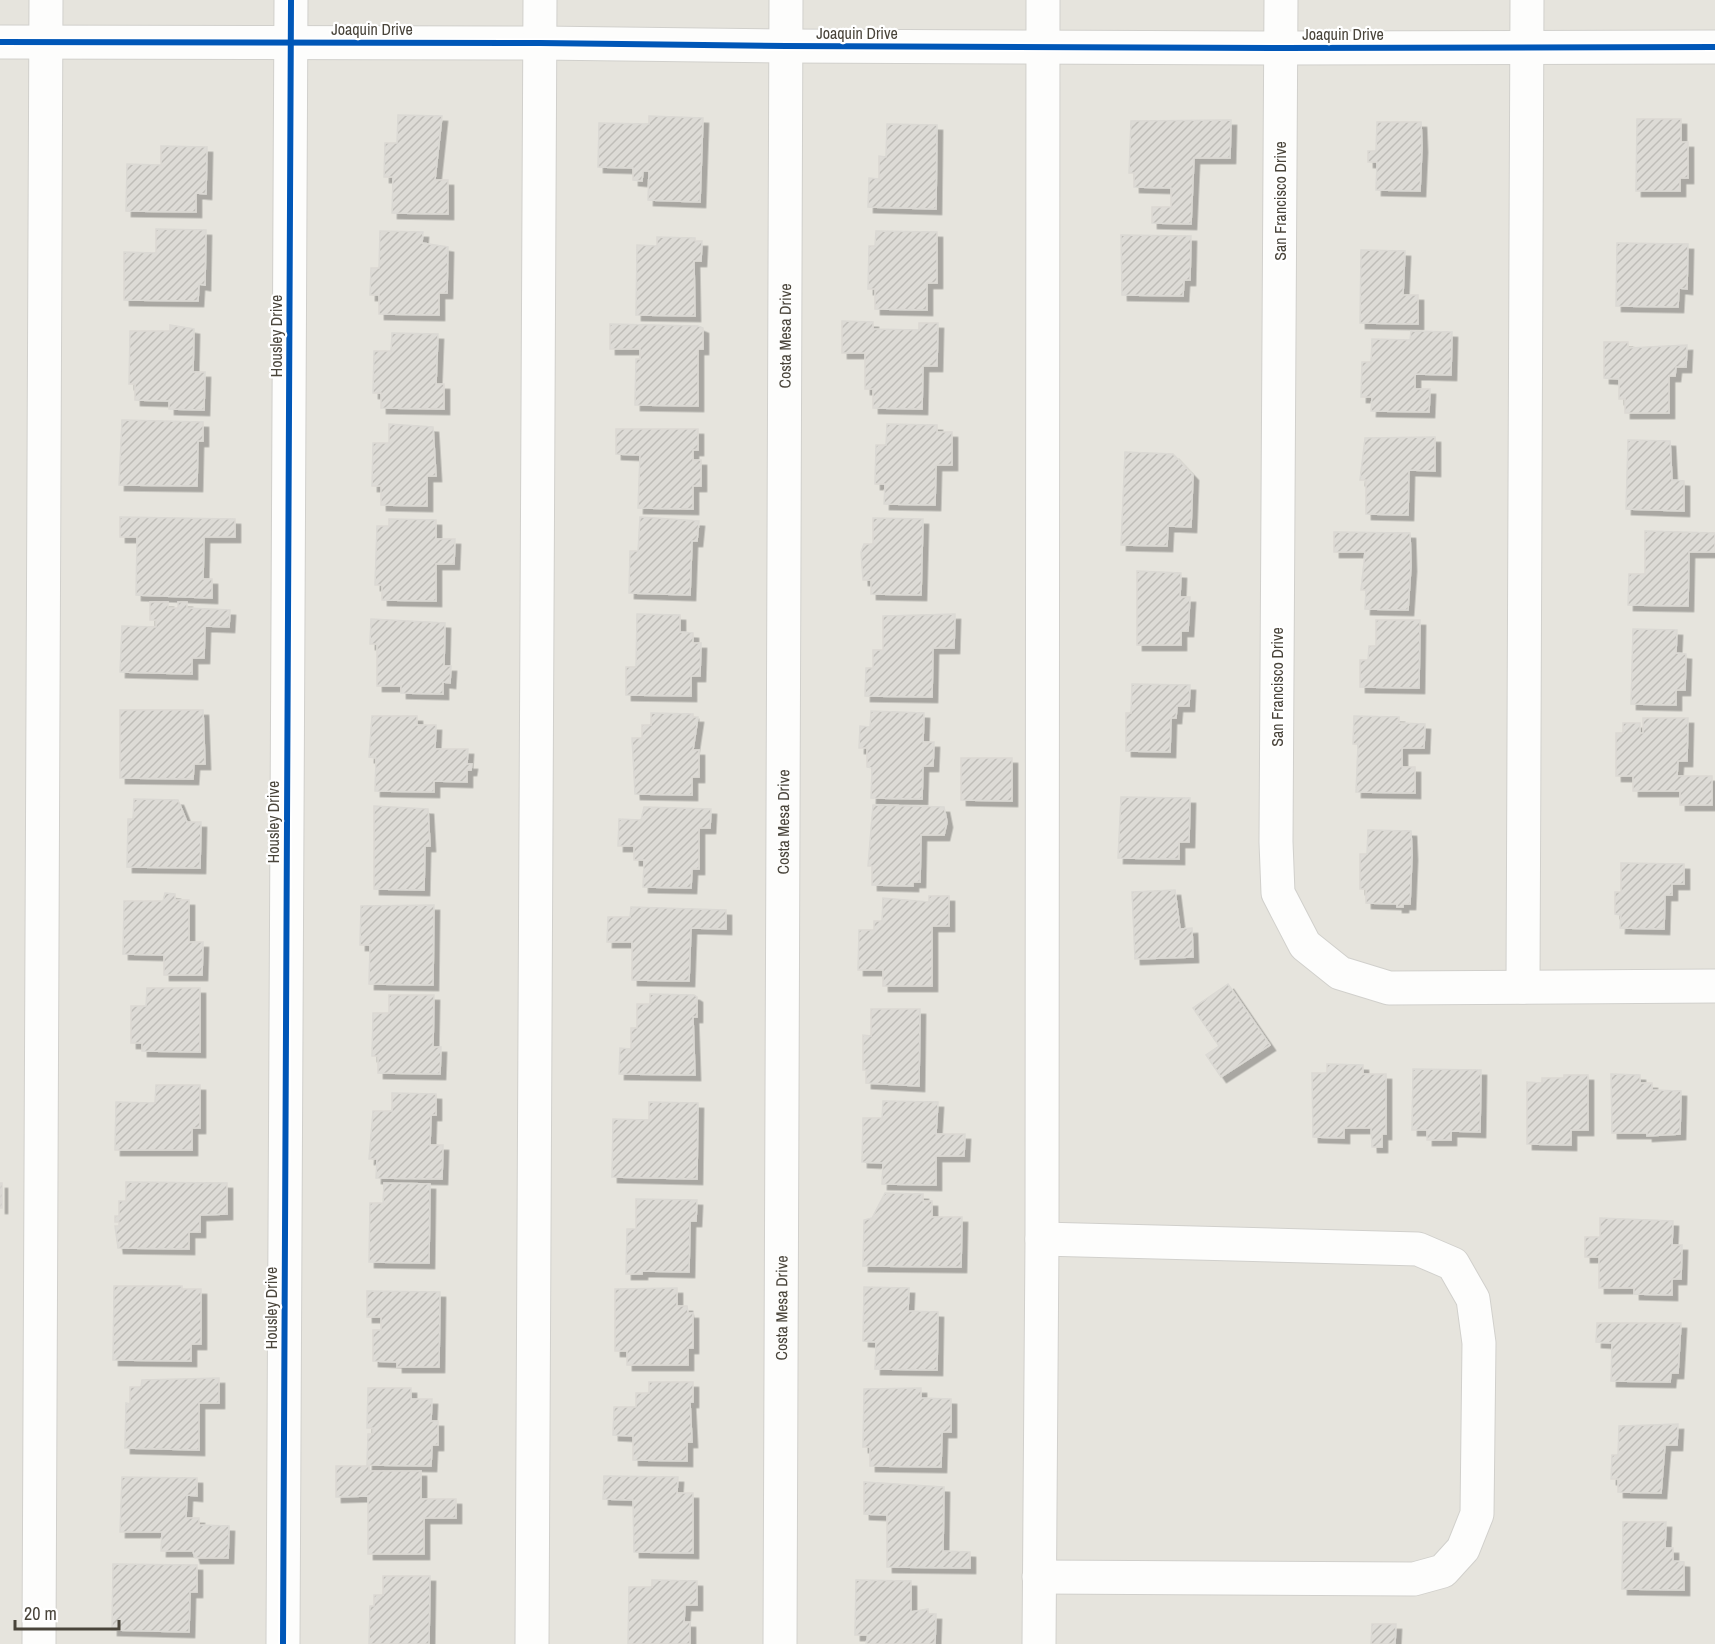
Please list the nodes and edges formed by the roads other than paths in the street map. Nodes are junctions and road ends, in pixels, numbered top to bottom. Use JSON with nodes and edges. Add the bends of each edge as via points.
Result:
{"nodes":[{"id":1,"x":46,"y":0,"type":"edge"},
{"id":2,"x":291,"y":0,"type":"edge"},
{"id":3,"x":540,"y":0,"type":"edge"},
{"id":4,"x":786,"y":0,"type":"edge"},
{"id":5,"x":1043,"y":0,"type":"edge"},
{"id":6,"x":1281,"y":0,"type":"edge"},
{"id":7,"x":1527,"y":0,"type":"edge"},
{"id":8,"x":0,"y":42,"type":"edge"},
{"id":9,"x":46,"y":42,"type":"junction"},
{"id":10,"x":291,"y":43,"type":"junction"},
{"id":11,"x":540,"y":43,"type":"junction"},
{"id":12,"x":786,"y":46,"type":"junction"},
{"id":13,"x":1043,"y":46,"type":"junction"},
{"id":14,"x":1715,"y":46,"type":"edge"},
{"id":15,"x":1527,"y":47,"type":"junction"},
{"id":16,"x":1281,"y":48,"type":"junction"},
{"id":17,"x":1715,"y":986,"type":"edge"},
{"id":18,"x":1523,"y":987,"type":"junction"},
{"id":19,"x":1042,"y":1239,"type":"junction"},
{"id":20,"x":1039,"y":1577,"type":"junction"},
{"id":21,"x":39,"y":1644,"type":"edge"},
{"id":22,"x":283,"y":1644,"type":"edge"},
{"id":23,"x":532,"y":1644,"type":"edge"},
{"id":24,"x":780,"y":1644,"type":"edge"},
{"id":25,"x":1039,"y":1644,"type":"edge"}],
"edges":[{"from":1,"to":9,"type":"street"},
{"from":2,"to":10,"type":"street","name":"Housley Drive"},
{"from":3,"to":11,"type":"street"},
{"from":4,"to":12,"type":"street","name":"Costa Mesa Drive"},
{"from":5,"to":13,"type":"street"},
{"from":6,"to":16,"type":"street","name":"San Francisco Drive"},
{"from":7,"to":15,"type":"street"},
{"from":8,"to":9,"type":"street","name":"Joaquin Drive"},
{"from":9,"to":10,"type":"street","name":"Joaquin Drive"},
{"from":9,"to":21,"type":"street"},
{"from":10,"to":11,"type":"street","name":"Joaquin Drive"},
{"from":10,"to":22,"type":"street","name":"Housley Drive"},
{"from":11,"to":12,"type":"street","name":"Joaquin Drive"},
{"from":11,"to":23,"type":"street"},
{"from":12,"to":13,"type":"street","name":"Joaquin Drive"},
{"from":12,"to":24,"type":"street","name":"Costa Mesa Drive"},
{"from":13,"to":16,"type":"street","name":"Joaquin Drive"},
{"from":13,"to":19,"type":"street"},
{"from":14,"to":15,"type":"street","name":"Joaquin Drive"},
{"from":15,"to":16,"type":"street","name":"Joaquin Drive"},
{"from":15,"to":18,"type":"street"},
{"from":16,"to":18,"type":"street","name":"San Francisco Drive","via":[[1278,894],[1305,945],[1340,973],[1389,988]]},
{"from":17,"to":18,"type":"street","name":"San Francisco Drive"},
{"from":19,"to":20,"type":"street"},
{"from":19,"to":20,"type":"street","via":[[1418,1249],[1453,1264],[1473,1299],[1479,1343],[1477,1514],[1463,1549],[1443,1571],[1414,1579]]},
{"from":20,"to":25,"type":"street"}]}
